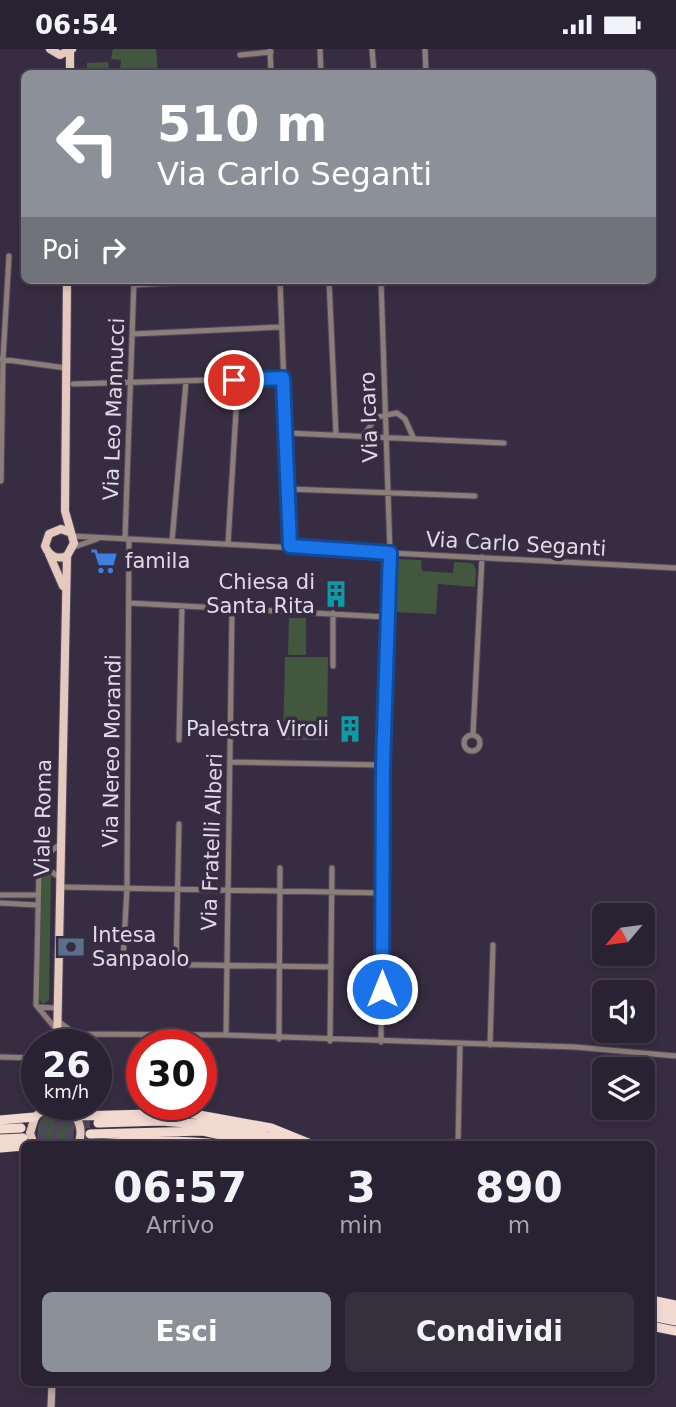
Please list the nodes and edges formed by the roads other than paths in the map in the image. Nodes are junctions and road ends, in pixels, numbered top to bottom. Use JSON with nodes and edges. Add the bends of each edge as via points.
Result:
{"nodes":[{"id":1,"x":50,"y":49,"type":"edge"},
{"id":2,"x":320,"y":49,"type":"edge"},
{"id":3,"x":372,"y":49,"type":"edge"},
{"id":4,"x":425,"y":49,"type":"edge"},
{"id":5,"x":71,"y":50,"type":"edge"},
{"id":6,"x":270,"y":50,"type":"edge"},
{"id":7,"x":60,"y":55,"type":"junction"},
{"id":8,"x":240,"y":55,"type":"dead end"},
{"id":9,"x":68,"y":70,"type":"edge"},
{"id":10,"x":70,"y":70,"type":"edge"},
{"id":11,"x":271,"y":70,"type":"edge"},
{"id":12,"x":321,"y":70,"type":"edge"},
{"id":13,"x":374,"y":70,"type":"edge"},
{"id":14,"x":426,"y":70,"type":"edge"},
{"id":15,"x":9,"y":256,"type":"dead end"},
{"id":16,"x":67,"y":284,"type":"edge"},
{"id":17,"x":134,"y":284,"type":"edge"},
{"id":18,"x":280,"y":284,"type":"edge"},
{"id":19,"x":329,"y":284,"type":"edge"},
{"id":20,"x":381,"y":284,"type":"edge"},
{"id":21,"x":281,"y":327,"type":"junction"},
{"id":22,"x":132,"y":334,"type":"junction"},
{"id":23,"x":1,"y":359,"type":"edge"},
{"id":24,"x":66,"y":368,"type":"junction"},
{"id":25,"x":283,"y":378,"type":"junction"},
{"id":26,"x":186,"y":382,"type":"junction"},
{"id":27,"x":73,"y":384,"type":"dead end"},
{"id":28,"x":131,"y":384,"type":"junction"},
{"id":29,"x":236,"y":411,"type":"dead end"},
{"id":30,"x":384,"y":414,"type":"junction"},
{"id":31,"x":286,"y":433,"type":"junction"},
{"id":32,"x":336,"y":435,"type":"junction"},
{"id":33,"x":363,"y":437,"type":"junction"},
{"id":34,"x":386,"y":438,"type":"junction"},
{"id":35,"x":414,"y":439,"type":"junction"},
{"id":36,"x":504,"y":443,"type":"dead end"},
{"id":37,"x":1,"y":481,"type":"edge"},
{"id":38,"x":288,"y":489,"type":"junction"},
{"id":39,"x":388,"y":493,"type":"junction"},
{"id":40,"x":475,"y":496,"type":"dead end"},
{"id":41,"x":65,"y":497,"type":"junction"},
{"id":42,"x":52,"y":531,"type":"junction"},
{"id":43,"x":71,"y":534,"type":"junction"},
{"id":44,"x":104,"y":538,"type":"junction"},
{"id":45,"x":127,"y":539,"type":"junction"},
{"id":46,"x":172,"y":541,"type":"junction"},
{"id":47,"x":228,"y":544,"type":"junction"},
{"id":48,"x":290,"y":546,"type":"junction"},
{"id":49,"x":74,"y":547,"type":"junction"},
{"id":50,"x":390,"y":553,"type":"junction"},
{"id":51,"x":50,"y":554,"type":"junction"},
{"id":52,"x":67,"y":556,"type":"junction"},
{"id":53,"x":482,"y":557,"type":"junction"},
{"id":54,"x":676,"y":568,"type":"edge"},
{"id":55,"x":65,"y":593,"type":"junction"},
{"id":56,"x":130,"y":603,"type":"junction"},
{"id":57,"x":182,"y":606,"type":"junction"},
{"id":58,"x":232,"y":608,"type":"junction"},
{"id":59,"x":333,"y":613,"type":"junction"},
{"id":60,"x":386,"y":617,"type":"junction"},
{"id":61,"x":333,"y":666,"type":"dead end"},
{"id":62,"x":473,"y":734,"type":"dead end"},
{"id":63,"x":179,"y":740,"type":"dead end"},
{"id":64,"x":230,"y":762,"type":"junction"},
{"id":65,"x":383,"y":765,"type":"junction"},
{"id":66,"x":179,"y":824,"type":"dead end"},
{"id":67,"x":59,"y":845,"type":"junction"},
{"id":68,"x":280,"y":867,"type":"dead end"},
{"id":69,"x":331,"y":868,"type":"dead end"},
{"id":70,"x":38,"y":871,"type":"junction"},
{"id":71,"x":59,"y":877,"type":"junction"},
{"id":72,"x":59,"y":887,"type":"junction"},
{"id":73,"x":127,"y":888,"type":"junction"},
{"id":74,"x":178,"y":889,"type":"junction"},
{"id":75,"x":226,"y":891,"type":"junction"},
{"id":76,"x":280,"y":891,"type":"junction"},
{"id":77,"x":332,"y":892,"type":"junction"},
{"id":78,"x":382,"y":893,"type":"junction"},
{"id":79,"x":0,"y":895,"type":"edge"},
{"id":80,"x":37,"y":895,"type":"junction"},
{"id":81,"x":0,"y":903,"type":"edge"},
{"id":82,"x":37,"y":905,"type":"junction"},
{"id":83,"x":493,"y":945,"type":"dead end"},
{"id":84,"x":176,"y":964,"type":"junction"},
{"id":85,"x":225,"y":966,"type":"junction"},
{"id":86,"x":279,"y":966,"type":"junction"},
{"id":87,"x":331,"y":967,"type":"junction"},
{"id":88,"x":38,"y":1007,"type":"junction"},
{"id":89,"x":57,"y":1008,"type":"junction"},
{"id":90,"x":57,"y":1020,"type":"junction"},
{"id":91,"x":56,"y":1029,"type":"edge"},
{"id":92,"x":57,"y":1029,"type":"edge"},
{"id":93,"x":69,"y":1029,"type":"edge"},
{"id":94,"x":112,"y":1034,"type":"edge"},
{"id":95,"x":226,"y":1035,"type":"junction"},
{"id":96,"x":279,"y":1039,"type":"junction"},
{"id":97,"x":330,"y":1041,"type":"junction"},
{"id":98,"x":381,"y":1042,"type":"junction"},
{"id":99,"x":460,"y":1044,"type":"junction"},
{"id":100,"x":490,"y":1045,"type":"junction"},
{"id":101,"x":676,"y":1056,"type":"edge"},
{"id":102,"x":0,"y":1057,"type":"edge"},
{"id":103,"x":21,"y":1058,"type":"edge"},
{"id":104,"x":112,"y":1115,"type":"edge"},
{"id":105,"x":21,"y":1119,"type":"tunnel mouth"},
{"id":106,"x":34,"y":1120,"type":"edge"},
{"id":107,"x":77,"y":1120,"type":"edge"},
{"id":108,"x":0,"y":1121,"type":"edge"},
{"id":109,"x":98,"y":1123,"type":"tunnel mouth"},
{"id":110,"x":0,"y":1129,"type":"edge"},
{"id":111,"x":90,"y":1134,"type":"tunnel mouth"},
{"id":112,"x":23,"y":1137,"type":"edge"},
{"id":113,"x":0,"y":1139,"type":"edge"},
{"id":114,"x":33,"y":1141,"type":"edge"},
{"id":115,"x":79,"y":1141,"type":"edge"},
{"id":116,"x":125,"y":1141,"type":"edge"},
{"id":117,"x":200,"y":1141,"type":"edge"},
{"id":118,"x":248,"y":1141,"type":"edge"},
{"id":119,"x":280,"y":1141,"type":"edge"},
{"id":120,"x":303,"y":1141,"type":"edge"},
{"id":121,"x":458,"y":1141,"type":"edge"},
{"id":122,"x":0,"y":1148,"type":"edge"},
{"id":123,"x":655,"y":1301,"type":"edge"},
{"id":124,"x":676,"y":1305,"type":"edge"},
{"id":125,"x":655,"y":1310,"type":"edge"},
{"id":126,"x":676,"y":1313,"type":"edge"},
{"id":127,"x":655,"y":1317,"type":"edge"},
{"id":128,"x":676,"y":1321,"type":"edge"},
{"id":129,"x":655,"y":1327,"type":"edge"},
{"id":130,"x":676,"y":1331,"type":"edge"},
{"id":131,"x":52,"y":1386,"type":"edge"},
{"id":132,"x":51,"y":1407,"type":"edge"}],
"edges":[{"from":1,"to":7,"type":"main road"},
{"from":2,"to":12,"type":"street"},
{"from":3,"to":13,"type":"street"},
{"from":4,"to":14,"type":"street"},
{"from":5,"to":7,"type":"main road"},
{"from":5,"to":10,"type":"main road"},
{"from":6,"to":8,"type":"street"},
{"from":6,"to":11,"type":"street"},
{"from":7,"to":9,"type":"main road"},
{"from":15,"to":23,"type":"street"},
{"from":16,"to":24,"type":"main road"},
{"from":17,"to":22,"type":"street","name":"Via Leo Mannucci"},
{"from":18,"to":21,"type":"street"},
{"from":19,"to":32,"type":"street"},
{"from":20,"to":30,"type":"street","name":"Via Icaro"},
{"from":21,"to":22,"type":"street"},
{"from":21,"to":25,"type":"street"},
{"from":22,"to":28,"type":"street","name":"Via Leo Mannucci"},
{"from":23,"to":24,"type":"street"},
{"from":23,"to":37,"type":"street"},
{"from":24,"to":41,"type":"main road"},
{"from":25,"to":26,"type":"street"},
{"from":25,"to":31,"type":"street"},
{"from":26,"to":28,"type":"street"},
{"from":26,"to":46,"type":"street"},
{"from":27,"to":28,"type":"street"},
{"from":28,"to":45,"type":"street","name":"Via Leo Mannucci"},
{"from":29,"to":47,"type":"street"},
{"from":30,"to":33,"type":"street","via":[[368,426]]},
{"from":30,"to":34,"type":"street","name":"Via Icaro"},
{"from":30,"to":35,"type":"street","via":[[397,413],[405,419]]},
{"from":31,"to":32,"type":"street"},
{"from":31,"to":38,"type":"street"},
{"from":32,"to":33,"type":"street"},
{"from":33,"to":34,"type":"street"},
{"from":34,"to":35,"type":"street"},
{"from":34,"to":39,"type":"street","name":"Via Icaro"},
{"from":35,"to":36,"type":"street"},
{"from":38,"to":39,"type":"street"},
{"from":38,"to":48,"type":"street"},
{"from":39,"to":40,"type":"street"},
{"from":39,"to":50,"type":"street","name":"Via Icaro"},
{"from":41,"to":42,"type":"main road"},
{"from":41,"to":43,"type":"main road"},
{"from":42,"to":43,"type":"main road"},
{"from":42,"to":51,"type":"main road","via":[[45,542]]},
{"from":43,"to":44,"type":"street","name":"Via Carlo Seganti"},
{"from":43,"to":49,"type":"main road"},
{"from":44,"to":45,"type":"street","name":"Via Carlo Seganti"},
{"from":44,"to":49,"type":"street","name":"Via Carlo Seganti"},
{"from":45,"to":46,"type":"street","name":"Via Carlo Seganti"},
{"from":45,"to":56,"type":"street","name":"Via Nereo Morandi"},
{"from":46,"to":47,"type":"street","name":"Via Carlo Seganti"},
{"from":47,"to":48,"type":"street","name":"Via Carlo Seganti"},
{"from":48,"to":50,"type":"street","name":"Via Carlo Seganti"},
{"from":49,"to":52,"type":"main road"},
{"from":50,"to":53,"type":"street","name":"Via Carlo Seganti"},
{"from":50,"to":60,"type":"street","name":"Via Icaro"},
{"from":51,"to":52,"type":"main road"},
{"from":51,"to":55,"type":"main road","name":"Viale Roma"},
{"from":52,"to":55,"type":"main road","name":"Viale Roma"},
{"from":53,"to":54,"type":"street","name":"Via Carlo Seganti"},
{"from":53,"to":62,"type":"street"},
{"from":55,"to":67,"type":"main road","name":"Viale Roma"},
{"from":56,"to":57,"type":"street"},
{"from":56,"to":73,"type":"street","name":"Via Nereo Morandi"},
{"from":57,"to":58,"type":"street"},
{"from":57,"to":63,"type":"street"},
{"from":58,"to":59,"type":"street"},
{"from":58,"to":64,"type":"street","name":"Via Fratelli Alberi"},
{"from":59,"to":60,"type":"street"},
{"from":59,"to":61,"type":"street"},
{"from":60,"to":65,"type":"street","name":"Via Icaro"},
{"from":64,"to":65,"type":"street"},
{"from":64,"to":75,"type":"street","name":"Via Fratelli Alberi"},
{"from":65,"to":78,"type":"street","name":"Via Icaro"},
{"from":66,"to":74,"type":"street"},
{"from":67,"to":70,"type":"street","via":[[46,855]]},
{"from":67,"to":71,"type":"main road","name":"Viale Roma"},
{"from":68,"to":76,"type":"street"},
{"from":69,"to":77,"type":"street"},
{"from":70,"to":71,"type":"street","via":[[46,867]]},
{"from":70,"to":80,"type":"street"},
{"from":71,"to":72,"type":"main road","name":"Viale Roma"},
{"from":72,"to":73,"type":"street"},
{"from":72,"to":89,"type":"main road","name":"Viale Roma"},
{"from":73,"to":74,"type":"street"},
{"from":73,"to":84,"type":"street","name":"Via Nereo Morandi","via":[[124,962]]},
{"from":74,"to":75,"type":"street"},
{"from":74,"to":84,"type":"street"},
{"from":75,"to":76,"type":"street"},
{"from":75,"to":85,"type":"street","name":"Via Fratelli Alberi"},
{"from":76,"to":77,"type":"street"},
{"from":76,"to":86,"type":"street"},
{"from":77,"to":78,"type":"street"},
{"from":77,"to":87,"type":"street"},
{"from":78,"to":98,"type":"street","name":"Via Icaro"},
{"from":79,"to":80,"type":"street"},
{"from":80,"to":82,"type":"street"},
{"from":81,"to":82,"type":"street"},
{"from":82,"to":88,"type":"street"},
{"from":83,"to":100,"type":"street"},
{"from":84,"to":85,"type":"street"},
{"from":85,"to":86,"type":"street"},
{"from":85,"to":95,"type":"street","name":"Via Fratelli Alberi"},
{"from":86,"to":87,"type":"street"},
{"from":86,"to":96,"type":"street"},
{"from":87,"to":97,"type":"street"},
{"from":88,"to":89,"type":"street"},
{"from":88,"to":91,"type":"street"},
{"from":89,"to":90,"type":"main road","name":"Viale Roma"},
{"from":90,"to":92,"type":"main road","name":"Viale Roma"},
{"from":90,"to":93,"type":"street"},
{"from":94,"to":95,"type":"street"},
{"from":95,"to":96,"type":"street"},
{"from":96,"to":97,"type":"street"},
{"from":97,"to":98,"type":"street"},
{"from":98,"to":99,"type":"street"},
{"from":99,"to":100,"type":"street"},
{"from":99,"to":121,"type":"street"},
{"from":100,"to":101,"type":"street"},
{"from":102,"to":103,"type":"street"},
{"from":104,"to":120,"type":"highway","via":[[188,1113],[271,1128]]},
{"from":105,"to":108,"type":"highway"},
{"from":106,"to":114,"type":"main road"},
{"from":107,"to":115,"type":"main road"},
{"from":109,"to":119,"type":"highway","via":[[212,1125]]},
{"from":110,"to":112,"type":"highway"},
{"from":111,"to":118,"type":"highway","via":[[203,1131]]},
{"from":112,"to":113,"type":"highway"},
{"from":112,"to":122,"type":"highway"},
{"from":116,"to":117,"type":"highway"},
{"from":123,"to":124,"type":"highway"},
{"from":125,"to":126,"type":"highway"},
{"from":127,"to":128,"type":"highway"},
{"from":129,"to":130,"type":"highway"},
{"from":131,"to":132,"type":"main road"}]}
